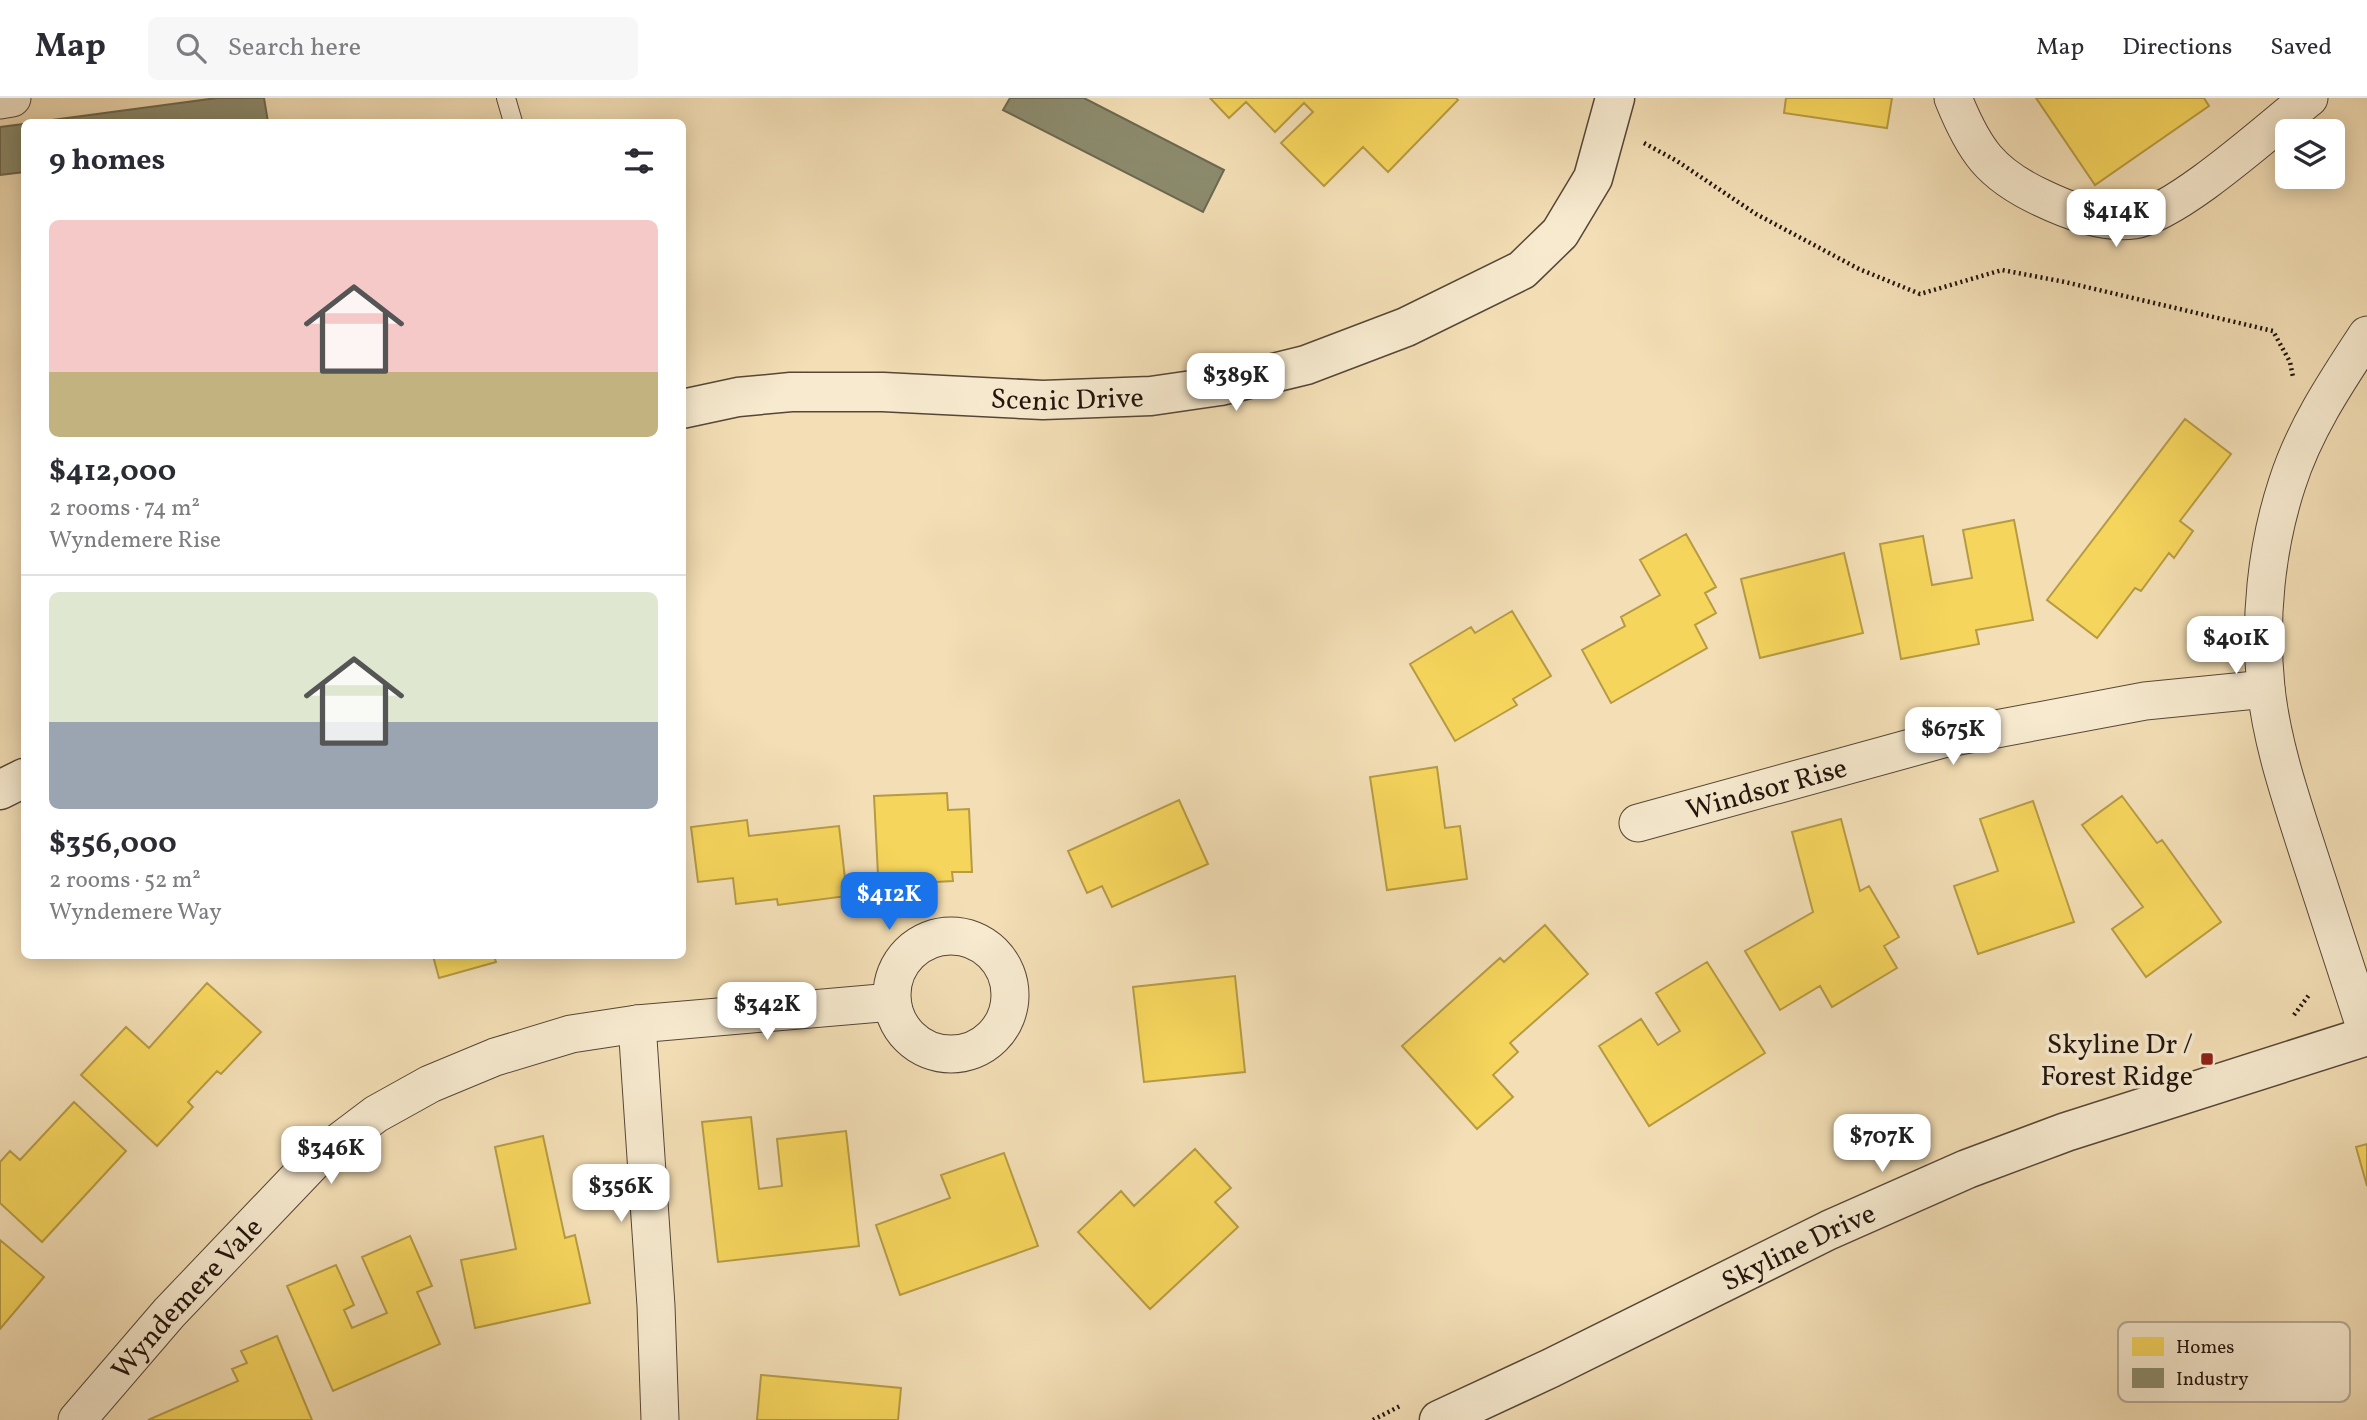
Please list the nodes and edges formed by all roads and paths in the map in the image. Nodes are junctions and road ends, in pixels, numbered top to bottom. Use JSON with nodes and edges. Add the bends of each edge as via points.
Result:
{"nodes":[{"id":1,"x":12,"y":98,"type":"edge"},
{"id":2,"x":506,"y":98,"type":"edge"},
{"id":3,"x":1953,"y":98,"type":"edge"},
{"id":4,"x":2309,"y":98,"type":"edge"},
{"id":5,"x":0,"y":100,"type":"edge"},
{"id":6,"x":1611,"y":110,"type":"edge"},
{"id":7,"x":512,"y":119,"type":"edge"},
{"id":8,"x":2367,"y":335,"type":"edge"},
{"id":9,"x":686,"y":408,"type":"edge"},
{"id":10,"x":2305,"y":440,"type":"junction"},
{"id":11,"x":2266,"y":689,"type":"junction"},
{"id":12,"x":21,"y":780,"type":"edge"},
{"id":13,"x":0,"y":790,"type":"edge"},
{"id":14,"x":1638,"y":823,"type":"dead end"},
{"id":15,"x":892,"y":1002,"type":"dead end"},
{"id":16,"x":637,"y":1024,"type":"junction"},
{"id":17,"x":2367,"y":1035,"type":"edge"},
{"id":18,"x":77,"y":1420,"type":"edge"},
{"id":19,"x":660,"y":1420,"type":"edge"},
{"id":20,"x":1439,"y":1420,"type":"edge"}],
"edges":[{"from":1,"to":5,"type":"street"},
{"from":2,"to":7,"type":"lane"},
{"from":3,"to":4,"type":"street","via":[[1967,132],[1987,162],[2017,186],[2061,207],[2110,220],[2136,219],[2168,206]]},
{"from":6,"to":9,"type":"street","name":"Scenic Drive","via":[[1593,178],[1560,233],[1522,271],[1406,327],[1306,365],[1220,386],[1151,396],[1042,400],[791,392]]},
{"from":6,"to":10,"type":"path","via":[[1756,214],[1859,269],[1920,293],[2002,270],[2273,331],[2290,362]]},
{"from":8,"to":10,"type":"street","via":[[2331,389]]},
{"from":10,"to":11,"type":"street","via":[[2273,534],[2263,632]]},
{"from":11,"to":14,"type":"street","name":"Windsor Rise","via":[[2145,701],[1944,739]]},
{"from":11,"to":17,"type":"street","via":[[2281,766]]},
{"from":12,"to":13,"type":"street"},
{"from":15,"to":16,"type":"street","name":"Wyndemere Vale"},
{"from":16,"to":18,"type":"street","name":"Wyndemere Vale","via":[[571,1034],[495,1057],[430,1084],[376,1114],[315,1160],[169,1313]]},
{"from":16,"to":19,"type":"street"},
{"from":17,"to":20,"type":"street","name":"Skyline Drive","via":[[1966,1169],[1829,1230]]}]}
